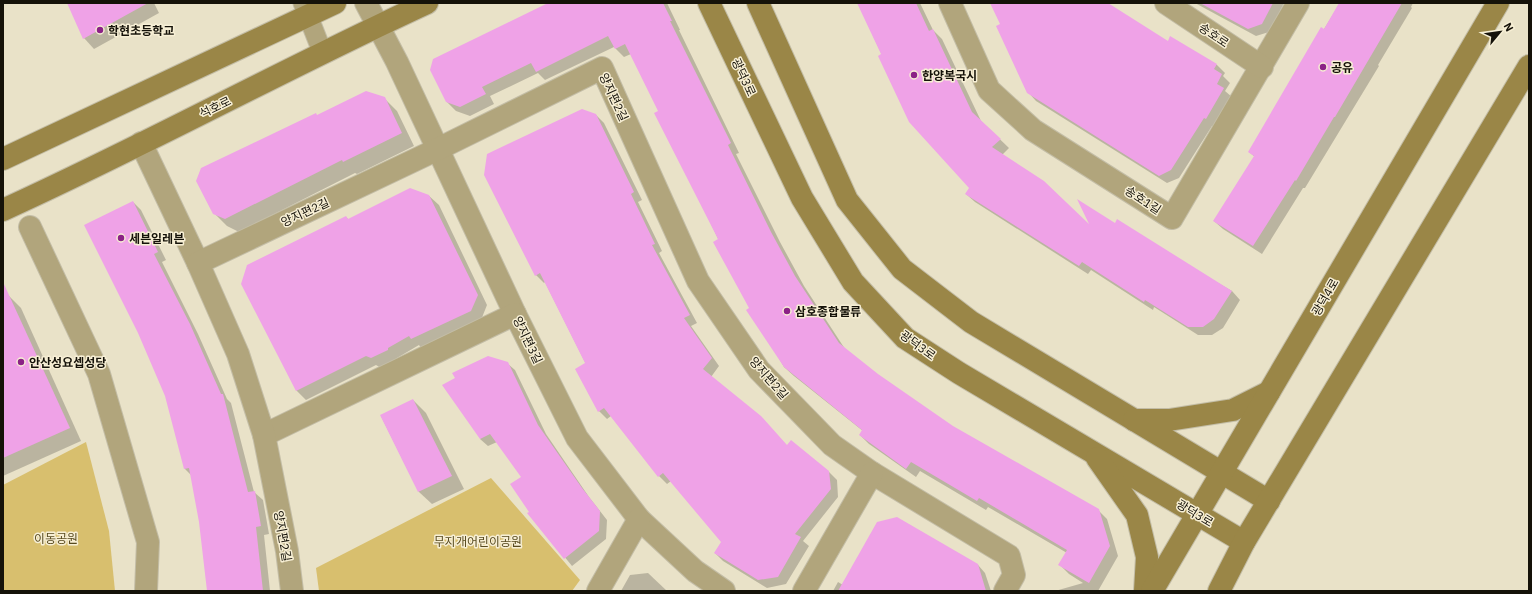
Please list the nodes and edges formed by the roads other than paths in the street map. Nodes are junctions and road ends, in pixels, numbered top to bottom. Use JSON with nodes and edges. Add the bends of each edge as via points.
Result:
{"nodes":[{"id":1,"x":336,"y":3,"type":"edge"},
{"id":2,"x":366,"y":3,"type":"edge"},
{"id":3,"x":427,"y":3,"type":"edge"},
{"id":4,"x":709,"y":3,"type":"edge"},
{"id":5,"x":758,"y":3,"type":"edge"},
{"id":6,"x":950,"y":3,"type":"edge"},
{"id":7,"x":1166,"y":3,"type":"edge"},
{"id":8,"x":1298,"y":3,"type":"edge"},
{"id":9,"x":1498,"y":3,"type":"edge"},
{"id":10,"x":305,"y":9,"type":"edge"},
{"id":11,"x":378,"y":26,"type":"junction"},
{"id":12,"x":323,"y":54,"type":"junction"},
{"id":13,"x":1529,"y":66,"type":"edge"},
{"id":14,"x":1262,"y":67,"type":"junction"},
{"id":15,"x":142,"y":143,"type":"junction"},
{"id":16,"x":438,"y":149,"type":"junction"},
{"id":17,"x":3,"y":159,"type":"edge"},
{"id":18,"x":3,"y":210,"type":"edge"},
{"id":19,"x":30,"y":227,"type":"dead end"},
{"id":20,"x":198,"y":262,"type":"junction"},
{"id":21,"x":515,"y":314,"type":"junction"},
{"id":22,"x":1270,"y":392,"type":"junction"},
{"id":23,"x":1133,"y":420,"type":"junction"},
{"id":24,"x":264,"y":435,"type":"junction"},
{"id":25,"x":1093,"y":452,"type":"junction"},
{"id":26,"x":872,"y":473,"type":"junction"},
{"id":27,"x":1221,"y":473,"type":"junction"},
{"id":28,"x":1269,"y":502,"type":"junction"},
{"id":29,"x":1197,"y":514,"type":"junction"},
{"id":30,"x":639,"y":519,"type":"junction"},
{"id":31,"x":1244,"y":542,"type":"junction"},
{"id":32,"x":146,"y":591,"type":"edge"},
{"id":33,"x":292,"y":591,"type":"edge"},
{"id":34,"x":598,"y":591,"type":"edge"},
{"id":35,"x":724,"y":591,"type":"edge"},
{"id":36,"x":804,"y":591,"type":"edge"},
{"id":37,"x":1005,"y":591,"type":"edge"},
{"id":38,"x":1145,"y":591,"type":"edge"},
{"id":39,"x":1152,"y":591,"type":"edge"},
{"id":40,"x":1219,"y":591,"type":"edge"}],
"edges":[{"from":1,"to":10,"type":"main road"},
{"from":2,"to":11,"type":"street","name":"양지편3길"},
{"from":3,"to":11,"type":"main road","name":"석호로"},
{"from":4,"to":25,"type":"main road","name":"광덕3로","via":[[802,198],[853,282],[905,338]]},
{"from":5,"to":23,"type":"main road","via":[[847,200],[902,270],[971,322]]},
{"from":6,"to":14,"type":"street","name":"송호1길","via":[[989,90],[1033,130],[1172,218]]},
{"from":7,"to":14,"type":"street","name":"송호로"},
{"from":8,"to":14,"type":"street","name":"송호1길"},
{"from":9,"to":22,"type":"main road","name":"광덕4로"},
{"from":10,"to":12,"type":"lane"},
{"from":10,"to":17,"type":"main road"},
{"from":11,"to":12,"type":"main road","name":"석호로"},
{"from":11,"to":16,"type":"street","name":"양지편3길"},
{"from":12,"to":15,"type":"main road","name":"석호로"},
{"from":13,"to":28,"type":"main road"},
{"from":15,"to":18,"type":"main road","name":"석호로"},
{"from":15,"to":20,"type":"street"},
{"from":16,"to":20,"type":"street","name":"양지편2길"},
{"from":16,"to":21,"type":"street","name":"양지편3길"},
{"from":16,"to":26,"type":"street","name":"양지편2길","via":[[602,68],[698,281],[759,370],[832,445]]},
{"from":19,"to":32,"type":"street","via":[[99,374],[148,542]]},
{"from":20,"to":24,"type":"street","name":"양지편2길","via":[[238,354]]},
{"from":21,"to":24,"type":"street"},
{"from":21,"to":30,"type":"street","name":"양지편3길","via":[[577,438]]},
{"from":22,"to":23,"type":"main road","via":[[1233,410],[1169,420]]},
{"from":22,"to":27,"type":"main road","name":"광덕4로"},
{"from":23,"to":27,"type":"main road"},
{"from":24,"to":33,"type":"street","name":"양지편2길","via":[[287,551]]},
{"from":25,"to":29,"type":"main road","name":"광덕3로"},
{"from":25,"to":38,"type":"main road","via":[[1137,515],[1147,557]]},
{"from":26,"to":36,"type":"street"},
{"from":26,"to":37,"type":"street","name":"양지편2길","via":[[1009,556],[1014,575]]},
{"from":27,"to":28,"type":"main road"},
{"from":27,"to":29,"type":"main road","name":"광덕4로"},
{"from":28,"to":31,"type":"main road"},
{"from":29,"to":31,"type":"main road","name":"광덕3로"},
{"from":29,"to":39,"type":"main road","name":"광덕4로"},
{"from":30,"to":34,"type":"street"},
{"from":30,"to":35,"type":"street","name":"양지편3길","via":[[695,571]]},
{"from":31,"to":40,"type":"main road"}]}
